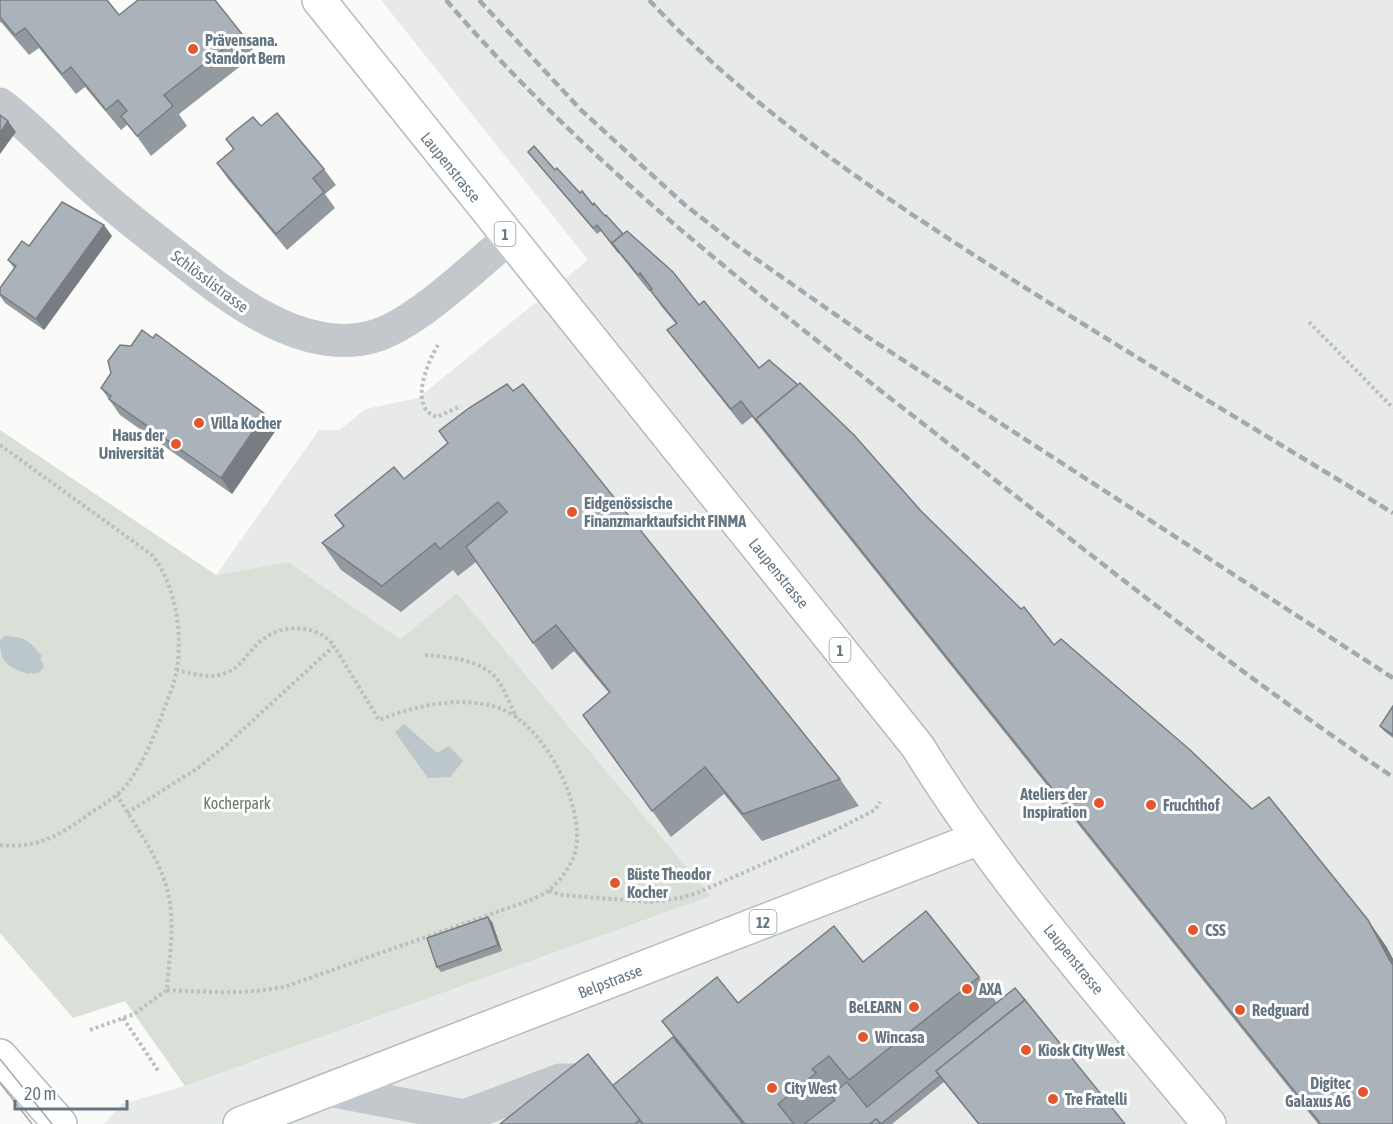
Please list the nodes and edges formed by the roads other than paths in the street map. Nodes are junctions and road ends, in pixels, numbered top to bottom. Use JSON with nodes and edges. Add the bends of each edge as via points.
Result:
{"nodes":[{"id":1,"x":319,"y":0,"type":"edge"},
{"id":2,"x":0,"y":104,"type":"edge"},
{"id":3,"x":508,"y":238,"type":"junction"},
{"id":4,"x":980,"y":838,"type":"junction"},
{"id":5,"x":0,"y":1056,"type":"edge"},
{"id":6,"x":577,"y":1080,"type":"edge"},
{"id":7,"x":329,"y":1090,"type":"junction"},
{"id":8,"x":60,"y":1124,"type":"edge"},
{"id":9,"x":240,"y":1124,"type":"edge"},
{"id":10,"x":1209,"y":1124,"type":"edge"}],
"edges":[{"from":1,"to":3,"type":"main road","name":"Laupenstrasse","number":"1"},
{"from":2,"to":3,"type":"street","name":"Schlösslistrasse","via":[[108,202],[225,294],[277,324],[322,338],[360,339],[393,329]]},
{"from":3,"to":4,"type":"main road","name":"Laupenstrasse","number":"1","via":[[918,747]]},
{"from":4,"to":7,"type":"main road","name":"Belpstrasse","number":"12"},
{"from":4,"to":10,"type":"main road","name":"Laupenstrasse","number":"1","via":[[1015,887]]},
{"from":5,"to":8,"type":"main road"},
{"from":6,"to":7,"type":"street","via":[[560,1080],[464,1116]]},
{"from":7,"to":9,"type":"main road","name":"Belpstrasse","number":"12"}]}
